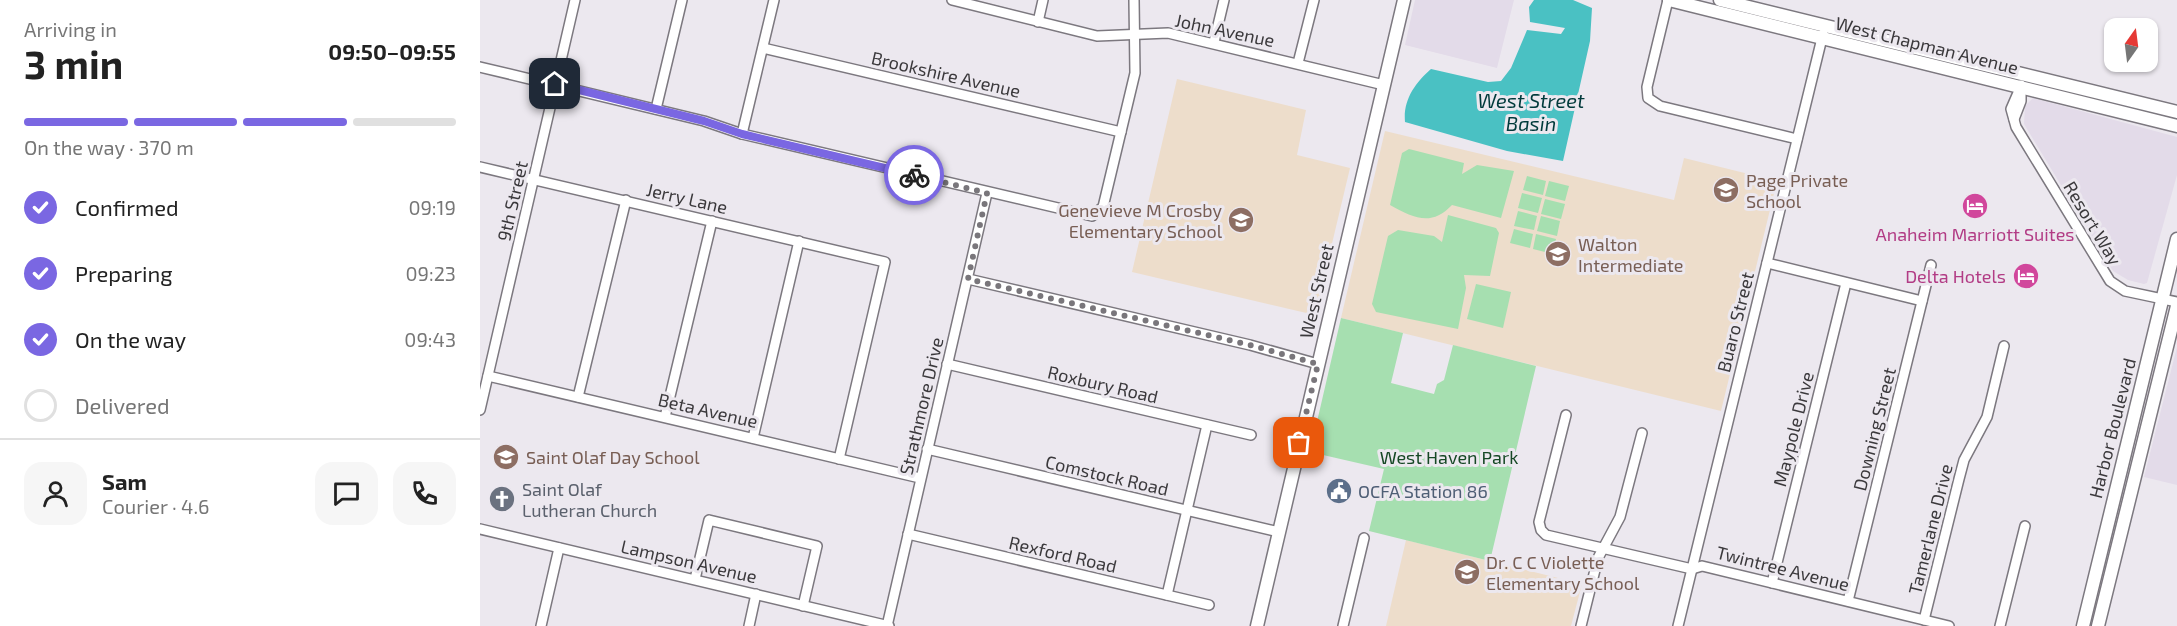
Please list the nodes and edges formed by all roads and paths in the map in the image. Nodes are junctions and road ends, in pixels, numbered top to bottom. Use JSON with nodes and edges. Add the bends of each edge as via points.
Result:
{"nodes":[{"id":1,"x":575,"y":0,"type":"edge"},
{"id":2,"x":682,"y":0,"type":"edge"},
{"id":3,"x":774,"y":0,"type":"edge"},
{"id":4,"x":953,"y":0,"type":"edge"},
{"id":5,"x":1043,"y":0,"type":"edge"},
{"id":6,"x":1134,"y":0,"type":"edge"},
{"id":7,"x":1224,"y":0,"type":"edge"},
{"id":8,"x":1314,"y":0,"type":"edge"},
{"id":9,"x":1404,"y":0,"type":"edge"},
{"id":10,"x":1668,"y":0,"type":"edge"},
{"id":11,"x":1720,"y":0,"type":"edge"},
{"id":12,"x":1038,"y":22,"type":"junction"},
{"id":13,"x":1823,"y":32,"type":"junction"},
{"id":14,"x":1135,"y":36,"type":"junction"},
{"id":15,"x":1214,"y":42,"type":"junction"},
{"id":16,"x":763,"y":48,"type":"junction"},
{"id":17,"x":1299,"y":63,"type":"junction"},
{"id":18,"x":480,"y":67,"type":"edge"},
{"id":19,"x":2022,"y":80,"type":"junction"},
{"id":20,"x":555,"y":84,"type":"junction"},
{"id":21,"x":1384,"y":85,"type":"junction"},
{"id":22,"x":656,"y":109,"type":"junction"},
{"id":23,"x":2177,"y":112,"type":"edge"},
{"id":24,"x":2177,"y":126,"type":"edge"},
{"id":25,"x":1121,"y":132,"type":"junction"},
{"id":26,"x":742,"y":134,"type":"junction"},
{"id":27,"x":1797,"y":139,"type":"junction"},
{"id":28,"x":480,"y":167,"type":"edge"},
{"id":29,"x":534,"y":178,"type":"junction"},
{"id":30,"x":987,"y":193,"type":"junction"},
{"id":31,"x":626,"y":200,"type":"junction"},
{"id":32,"x":712,"y":220,"type":"junction"},
{"id":33,"x":2177,"y":240,"type":"edge"},
{"id":34,"x":799,"y":241,"type":"junction"},
{"id":35,"x":1767,"y":263,"type":"junction"},
{"id":36,"x":1931,"y":265,"type":"dead end"},
{"id":37,"x":968,"y":279,"type":"junction"},
{"id":38,"x":1846,"y":283,"type":"junction"},
{"id":39,"x":2163,"y":298,"type":"junction"},
{"id":40,"x":1923,"y":302,"type":"junction"},
{"id":41,"x":2177,"y":304,"type":"edge"},
{"id":42,"x":2004,"y":346,"type":"dead end"},
{"id":43,"x":947,"y":364,"type":"junction"},
{"id":44,"x":1318,"y":364,"type":"junction"},
{"id":45,"x":488,"y":375,"type":"junction"},
{"id":46,"x":578,"y":397,"type":"junction"},
{"id":47,"x":480,"y":410,"type":"edge"},
{"id":48,"x":1566,"y":415,"type":"dead end"},
{"id":49,"x":665,"y":417,"type":"junction"},
{"id":50,"x":1207,"y":425,"type":"junction"},
{"id":51,"x":1642,"y":433,"type":"dead end"},
{"id":52,"x":1251,"y":435,"type":"dead end"},
{"id":53,"x":753,"y":438,"type":"junction"},
{"id":54,"x":927,"y":449,"type":"junction"},
{"id":55,"x":839,"y":459,"type":"junction"},
{"id":56,"x":920,"y":478,"type":"junction"},
{"id":57,"x":2114,"y":498,"type":"junction"},
{"id":58,"x":2129,"y":502,"type":"junction"},
{"id":59,"x":1185,"y":510,"type":"junction"},
{"id":60,"x":2025,"y":526,"type":"dead end"},
{"id":61,"x":480,"y":529,"type":"edge"},
{"id":62,"x":1279,"y":532,"type":"junction"},
{"id":63,"x":908,"y":534,"type":"junction"},
{"id":64,"x":1364,"y":538,"type":"dead end"},
{"id":65,"x":559,"y":548,"type":"junction"},
{"id":66,"x":1603,"y":549,"type":"junction"},
{"id":67,"x":1692,"y":569,"type":"junction"},
{"id":68,"x":695,"y":579,"type":"junction"},
{"id":69,"x":1772,"y":583,"type":"junction"},
{"id":70,"x":756,"y":594,"type":"junction"},
{"id":71,"x":1167,"y":595,"type":"junction"},
{"id":72,"x":1848,"y":601,"type":"junction"},
{"id":73,"x":1209,"y":605,"type":"dead end"},
{"id":74,"x":803,"y":606,"type":"junction"},
{"id":75,"x":1924,"y":620,"type":"junction"},
{"id":76,"x":540,"y":626,"type":"edge"},
{"id":77,"x":749,"y":626,"type":"edge"},
{"id":78,"x":887,"y":626,"type":"edge"},
{"id":79,"x":1257,"y":626,"type":"edge"},
{"id":80,"x":1343,"y":626,"type":"edge"},
{"id":81,"x":1581,"y":626,"type":"edge"},
{"id":82,"x":1678,"y":626,"type":"edge"},
{"id":83,"x":1949,"y":626,"type":"edge"},
{"id":84,"x":2000,"y":626,"type":"edge"},
{"id":85,"x":2083,"y":626,"type":"edge"},
{"id":86,"x":2098,"y":626,"type":"edge"}],
"edges":[{"from":1,"to":20,"type":"street","name":"9th Street"},
{"from":2,"to":22,"type":"street"},
{"from":3,"to":16,"type":"street"},
{"from":4,"to":12,"type":"street","name":"John Avenue"},
{"from":5,"to":12,"type":"street"},
{"from":6,"to":14,"type":"street"},
{"from":7,"to":15,"type":"street"},
{"from":8,"to":17,"type":"street"},
{"from":9,"to":21,"type":"main road","name":"West Street"},
{"from":10,"to":13,"type":"main road","name":"West Chapman Avenue"},
{"from":10,"to":27,"type":"street","via":[[1647,87],[1651,101]]},
{"from":11,"to":13,"type":"main road","name":"West Chapman Avenue"},
{"from":12,"to":14,"type":"street","name":"John Avenue","via":[[1097,36]]},
{"from":13,"to":19,"type":"main road","name":"West Chapman Avenue"},
{"from":13,"to":27,"type":"street","name":"Buaro Street"},
{"from":14,"to":15,"type":"street","name":"John Avenue","via":[[1168,33]]},
{"from":14,"to":25,"type":"street","via":[[1135,73]]},
{"from":15,"to":17,"type":"street","name":"John Avenue"},
{"from":16,"to":25,"type":"street","name":"Brookshire Avenue"},
{"from":16,"to":26,"type":"street"},
{"from":17,"to":21,"type":"street","name":"John Avenue"},
{"from":18,"to":20,"type":"street"},
{"from":19,"to":23,"type":"main road","name":"West Chapman Avenue"},
{"from":19,"to":24,"type":"main road","name":"West Chapman Avenue"},
{"from":19,"to":39,"type":"street","name":"Resort Way","via":[[2021,101],[2014,119],[2110,281],[2125,291]]},
{"from":20,"to":22,"type":"street"},
{"from":20,"to":29,"type":"street","name":"9th Street"},
{"from":21,"to":44,"type":"main road","name":"West Street"},
{"from":22,"to":26,"type":"street"},
{"from":25,"to":30,"type":"street","via":[[1103,207],[1097,214],[1087,216]]},
{"from":26,"to":30,"type":"street"},
{"from":27,"to":35,"type":"street","name":"Buaro Street"},
{"from":28,"to":29,"type":"street","name":"Jerry Lane"},
{"from":29,"to":31,"type":"street","name":"Jerry Lane"},
{"from":29,"to":45,"type":"street","name":"9th Street"},
{"from":30,"to":37,"type":"street","name":"Strathmore Drive"},
{"from":31,"to":32,"type":"street","name":"Jerry Lane"},
{"from":31,"to":46,"type":"street"},
{"from":32,"to":34,"type":"street","name":"Jerry Lane"},
{"from":32,"to":49,"type":"street"},
{"from":33,"to":39,"type":"main road","name":"Harbor Boulevard"},
{"from":34,"to":53,"type":"street"},
{"from":34,"to":55,"type":"street","name":"Jerry Lane","via":[[885,262]]},
{"from":35,"to":38,"type":"street"},
{"from":35,"to":67,"type":"street","name":"Buaro Street"},
{"from":36,"to":40,"type":"street","name":"Downing Street"},
{"from":37,"to":43,"type":"street","name":"Strathmore Drive"},
{"from":37,"to":44,"type":"street"},
{"from":38,"to":40,"type":"street"},
{"from":38,"to":69,"type":"street","name":"Maypole Drive"},
{"from":39,"to":41,"type":"street","name":"Resort Way"},
{"from":39,"to":57,"type":"main road","name":"Harbor Boulevard"},
{"from":40,"to":72,"type":"street","name":"Downing Street"},
{"from":41,"to":58,"type":"main road","name":"Harbor Boulevard"},
{"from":42,"to":75,"type":"street","name":"Tamerlane Drive","via":[[1987,417],[1964,460]]},
{"from":43,"to":50,"type":"street","name":"Roxbury Road"},
{"from":43,"to":54,"type":"street","name":"Strathmore Drive"},
{"from":44,"to":62,"type":"main road","name":"West Street"},
{"from":45,"to":46,"type":"street","name":"Beta Avenue"},
{"from":45,"to":47,"type":"street","name":"9th Street"},
{"from":46,"to":49,"type":"street","name":"Beta Avenue"},
{"from":48,"to":66,"type":"street","name":"Twintree Avenue","via":[[1539,522],[1541,530],[1546,535]]},
{"from":49,"to":53,"type":"street","name":"Beta Avenue"},
{"from":50,"to":52,"type":"street","name":"Roxbury Road"},
{"from":50,"to":59,"type":"street"},
{"from":51,"to":66,"type":"street","via":[[1620,517]]},
{"from":53,"to":55,"type":"street","name":"Beta Avenue"},
{"from":54,"to":56,"type":"street","name":"Strathmore Drive"},
{"from":54,"to":59,"type":"street","name":"Comstock Road"},
{"from":55,"to":56,"type":"street","name":"Beta Avenue"},
{"from":56,"to":63,"type":"street","name":"Strathmore Drive"},
{"from":57,"to":58,"type":"main road"},
{"from":57,"to":85,"type":"main road","name":"Harbor Boulevard"},
{"from":58,"to":86,"type":"main road","name":"Harbor Boulevard"},
{"from":59,"to":62,"type":"street","name":"Comstock Road"},
{"from":59,"to":71,"type":"street"},
{"from":60,"to":84,"type":"street"},
{"from":61,"to":65,"type":"street","name":"Lampson Avenue"},
{"from":62,"to":79,"type":"main road","name":"West Street"},
{"from":63,"to":71,"type":"street","name":"Rexford Road"},
{"from":63,"to":78,"type":"street","name":"Strathmore Drive"},
{"from":64,"to":80,"type":"street"},
{"from":65,"to":68,"type":"street","name":"Lampson Avenue"},
{"from":65,"to":76,"type":"street"},
{"from":66,"to":67,"type":"street","name":"Twintree Avenue"},
{"from":66,"to":81,"type":"street"},
{"from":67,"to":69,"type":"street","name":"Twintree Avenue","via":[[1702,566]]},
{"from":67,"to":82,"type":"street","name":"Buaro Street"},
{"from":68,"to":70,"type":"street","name":"Lampson Avenue"},
{"from":68,"to":74,"type":"street","via":[[709,520],[817,546]]},
{"from":69,"to":72,"type":"street","name":"Twintree Avenue"},
{"from":70,"to":74,"type":"street","name":"Lampson Avenue"},
{"from":70,"to":77,"type":"street"},
{"from":71,"to":73,"type":"street","name":"Rexford Road"},
{"from":72,"to":75,"type":"street","name":"Twintree Avenue"},
{"from":74,"to":78,"type":"street","name":"Lampson Avenue"},
{"from":75,"to":83,"type":"street","name":"Twintree Avenue"}]}
